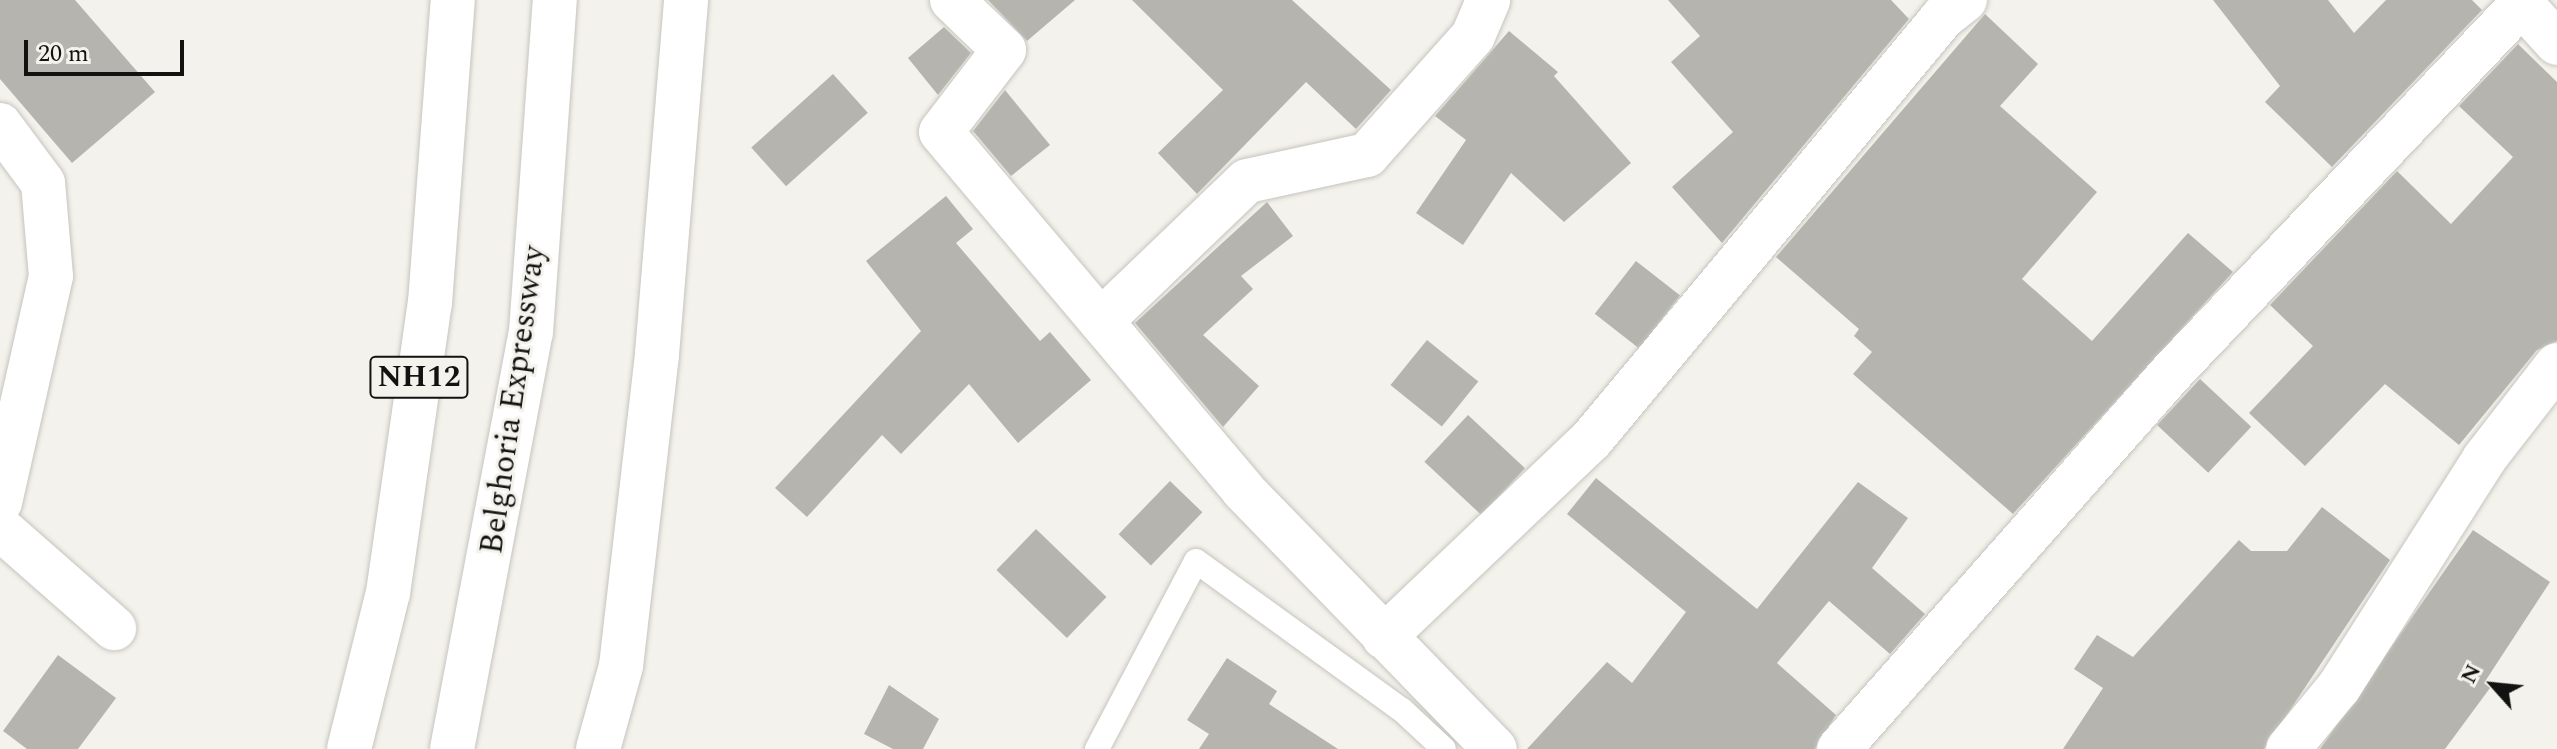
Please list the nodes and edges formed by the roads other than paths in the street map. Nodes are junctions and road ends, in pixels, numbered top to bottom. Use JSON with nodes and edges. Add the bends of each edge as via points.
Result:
{"nodes":[{"id":1,"x":453,"y":0,"type":"edge"},
{"id":2,"x":555,"y":0,"type":"edge"},
{"id":3,"x":686,"y":0,"type":"edge"},
{"id":4,"x":952,"y":0,"type":"edge"},
{"id":5,"x":1488,"y":0,"type":"edge"},
{"id":6,"x":1965,"y":0,"type":"edge"},
{"id":7,"x":2520,"y":2,"type":"edge"},
{"id":8,"x":2557,"y":43,"type":"edge"},
{"id":9,"x":0,"y":125,"type":"edge"},
{"id":10,"x":1101,"y":321,"type":"junction"},
{"id":11,"x":2557,"y":365,"type":"edge"},
{"id":12,"x":0,"y":502,"type":"edge"},
{"id":13,"x":0,"y":528,"type":"edge"},
{"id":14,"x":114,"y":628,"type":"dead end"},
{"id":15,"x":1384,"y":637,"type":"junction"},
{"id":16,"x":349,"y":749,"type":"edge"},
{"id":17,"x":452,"y":749,"type":"edge"},
{"id":18,"x":598,"y":749,"type":"edge"},
{"id":19,"x":1097,"y":749,"type":"edge"},
{"id":20,"x":1444,"y":749,"type":"edge"},
{"id":21,"x":1495,"y":749,"type":"edge"},
{"id":22,"x":1839,"y":749,"type":"edge"},
{"id":23,"x":2288,"y":749,"type":"edge"}],
"edges":[{"from":1,"to":16,"type":"main road","number":"NH12","via":[[430,303],[388,593]]},
{"from":2,"to":17,"type":"main road","name":"Belghoria Expressway","via":[[531,332]]},
{"from":3,"to":18,"type":"main road","via":[[657,354],[621,666]]},
{"from":4,"to":10,"type":"main road","via":[[1004,50],[941,132]]},
{"from":5,"to":10,"type":"main road","via":[[1473,36],[1367,155],[1247,181]]},
{"from":6,"to":15,"type":"main road","via":[[1943,17],[1591,440]]},
{"from":7,"to":8,"type":"main road"},
{"from":7,"to":22,"type":"main road","via":[[2172,372]]},
{"from":9,"to":12,"type":"main road","via":[[43,183],[51,276]]},
{"from":10,"to":15,"type":"main road","via":[[1243,490]]},
{"from":11,"to":23,"type":"main road","via":[[2484,459],[2339,687]]},
{"from":13,"to":14,"type":"main road"},
{"from":15,"to":21,"type":"main road"},
{"from":19,"to":20,"type":"lane","via":[[1196,561],[1402,710]]}]}
